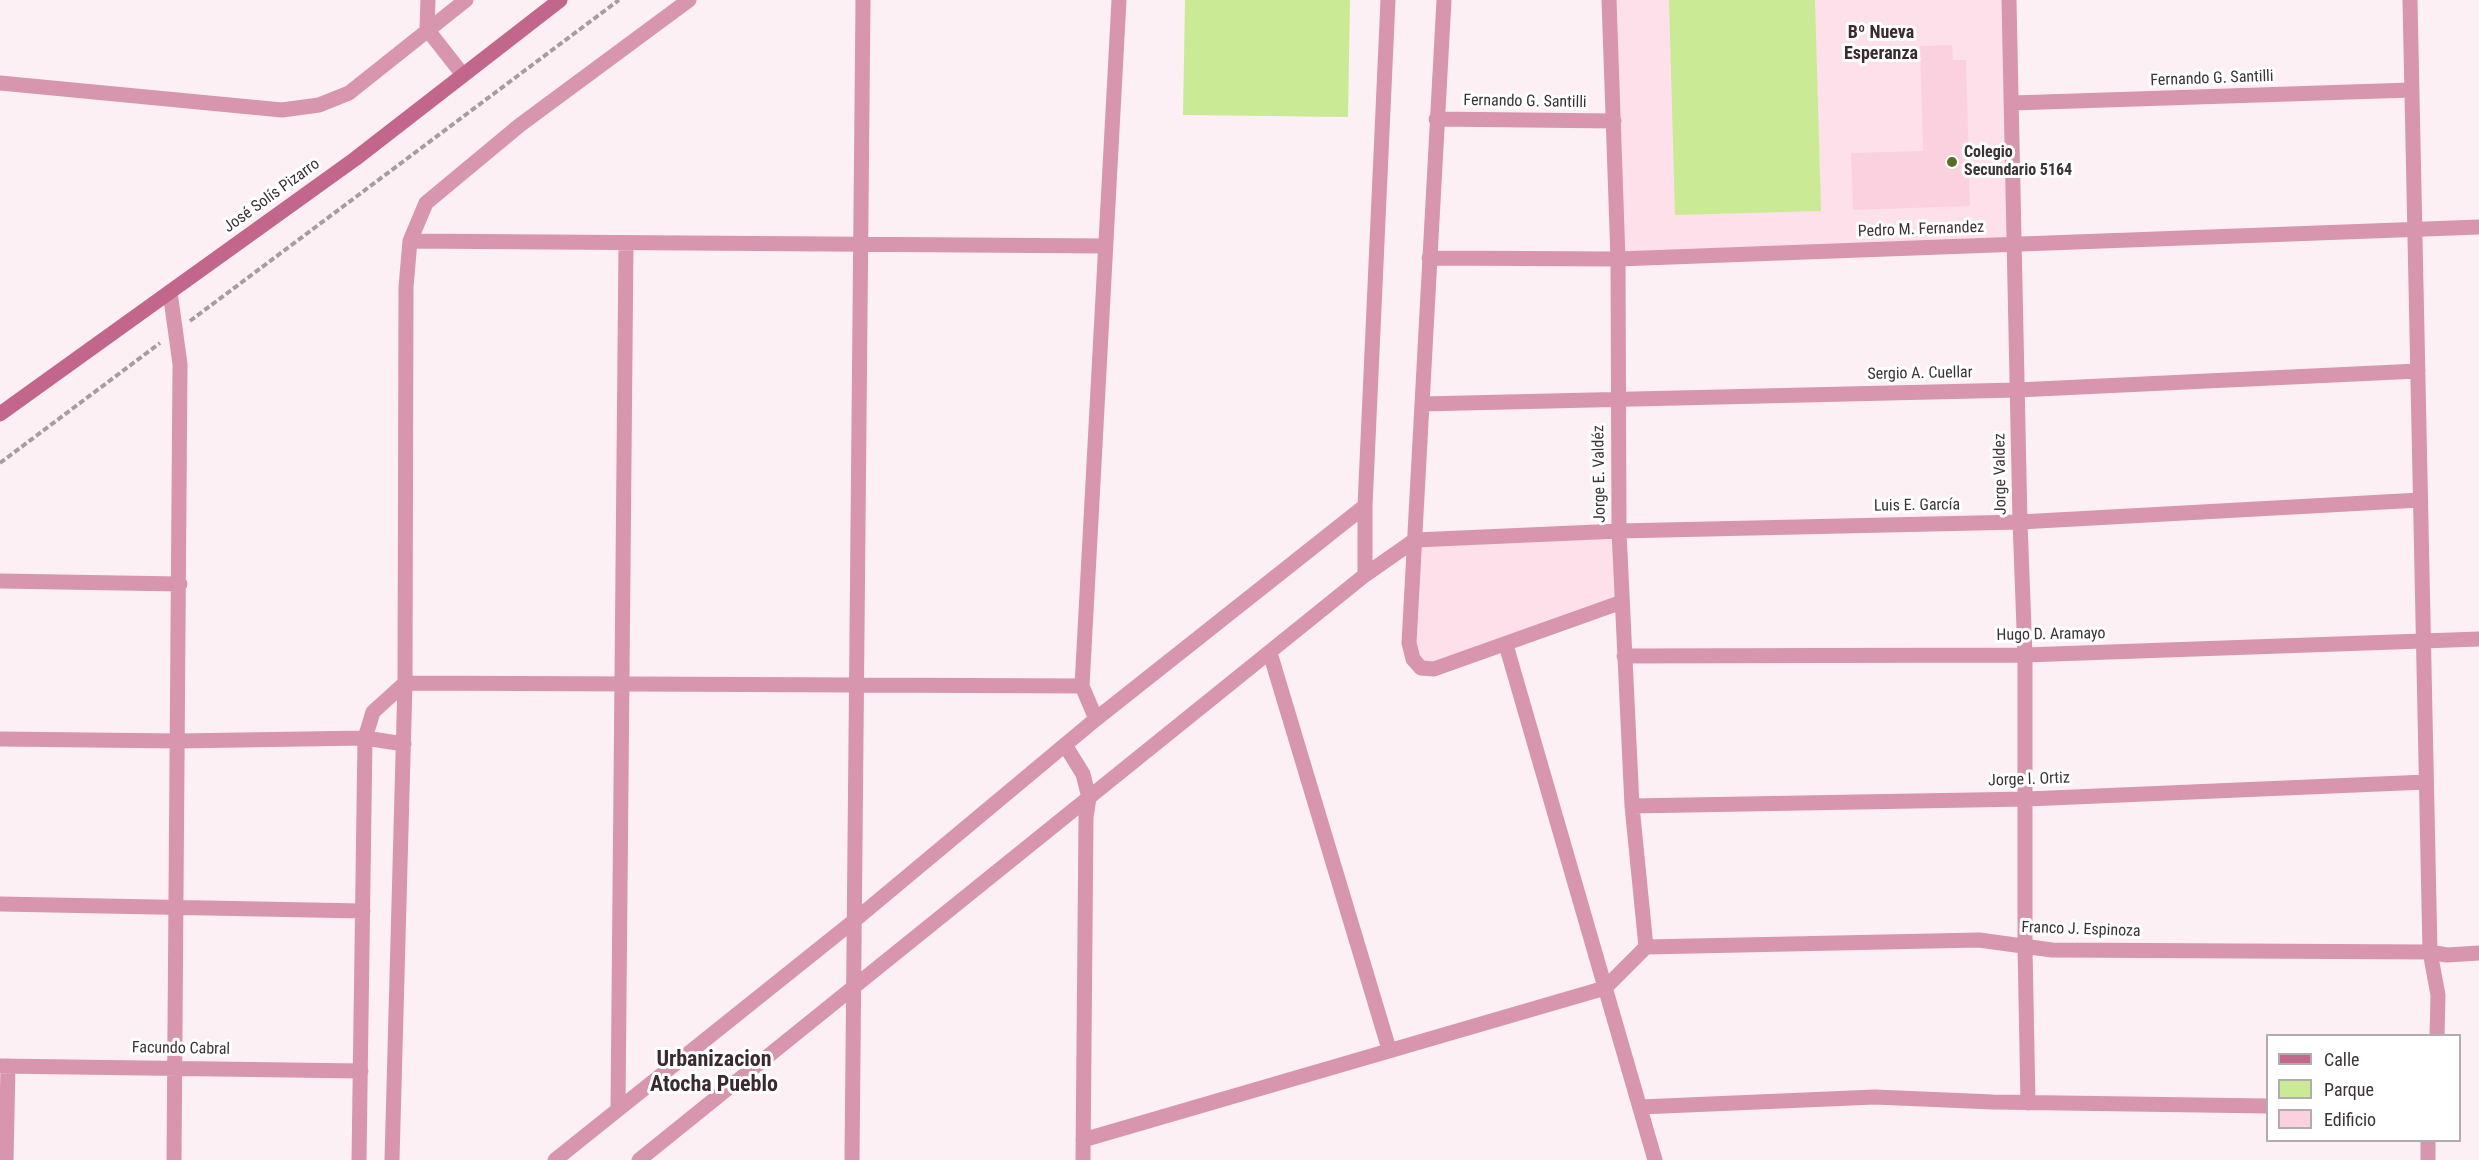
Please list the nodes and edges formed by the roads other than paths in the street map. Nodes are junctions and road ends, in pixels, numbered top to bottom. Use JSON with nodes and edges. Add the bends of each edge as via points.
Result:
{"nodes":[{"id":1,"x":428,"y":0,"type":"edge"},
{"id":2,"x":466,"y":0,"type":"edge"},
{"id":3,"x":560,"y":0,"type":"edge"},
{"id":4,"x":689,"y":0,"type":"edge"},
{"id":5,"x":862,"y":0,"type":"edge"},
{"id":6,"x":1119,"y":0,"type":"edge"},
{"id":7,"x":1388,"y":0,"type":"edge"},
{"id":8,"x":1444,"y":0,"type":"edge"},
{"id":9,"x":1609,"y":0,"type":"edge"},
{"id":10,"x":2009,"y":0,"type":"edge"},
{"id":11,"x":2410,"y":0,"type":"edge"},
{"id":12,"x":427,"y":29,"type":"junction"},
{"id":13,"x":463,"y":75,"type":"junction"},
{"id":14,"x":0,"y":83,"type":"edge"},
{"id":15,"x":2411,"y":90,"type":"junction"},
{"id":16,"x":2013,"y":103,"type":"junction"},
{"id":17,"x":1436,"y":119,"type":"junction"},
{"id":18,"x":1614,"y":121,"type":"junction"},
{"id":19,"x":2479,"y":227,"type":"edge"},
{"id":20,"x":2415,"y":229,"type":"junction"},
{"id":21,"x":410,"y":241,"type":"junction"},
{"id":22,"x":626,"y":243,"type":"junction"},
{"id":23,"x":858,"y":244,"type":"junction"},
{"id":24,"x":2015,"y":245,"type":"junction"},
{"id":25,"x":1104,"y":246,"type":"junction"},
{"id":26,"x":1429,"y":258,"type":"junction"},
{"id":27,"x":1618,"y":259,"type":"junction"},
{"id":28,"x":170,"y":292,"type":"junction"},
{"id":29,"x":2418,"y":370,"type":"junction"},
{"id":30,"x":2017,"y":390,"type":"junction"},
{"id":31,"x":1617,"y":398,"type":"junction"},
{"id":32,"x":1422,"y":404,"type":"junction"},
{"id":33,"x":0,"y":414,"type":"edge"},
{"id":34,"x":2420,"y":500,"type":"junction"},
{"id":35,"x":1365,"y":507,"type":"junction"},
{"id":36,"x":2020,"y":522,"type":"junction"},
{"id":37,"x":1619,"y":531,"type":"junction"},
{"id":38,"x":1415,"y":540,"type":"junction"},
{"id":39,"x":1365,"y":575,"type":"junction"},
{"id":40,"x":0,"y":581,"type":"edge"},
{"id":41,"x":180,"y":584,"type":"junction"},
{"id":42,"x":1622,"y":602,"type":"junction"},
{"id":43,"x":2479,"y":639,"type":"edge"},
{"id":44,"x":2423,"y":642,"type":"junction"},
{"id":45,"x":1506,"y":645,"type":"junction"},
{"id":46,"x":1269,"y":653,"type":"junction"},
{"id":47,"x":2025,"y":655,"type":"junction"},
{"id":48,"x":1624,"y":656,"type":"junction"},
{"id":49,"x":405,"y":683,"type":"junction"},
{"id":50,"x":622,"y":684,"type":"junction"},
{"id":51,"x":857,"y":685,"type":"junction"},
{"id":52,"x":1082,"y":686,"type":"junction"},
{"id":53,"x":1096,"y":719,"type":"junction"},
{"id":54,"x":365,"y":738,"type":"junction"},
{"id":55,"x":0,"y":739,"type":"edge"},
{"id":56,"x":178,"y":741,"type":"junction"},
{"id":57,"x":404,"y":744,"type":"junction"},
{"id":58,"x":1065,"y":745,"type":"junction"},
{"id":59,"x":2426,"y":782,"type":"junction"},
{"id":60,"x":1089,"y":798,"type":"junction"},
{"id":61,"x":2026,"y":799,"type":"junction"},
{"id":62,"x":1632,"y":806,"type":"junction"},
{"id":63,"x":0,"y":904,"type":"edge"},
{"id":64,"x":176,"y":908,"type":"junction"},
{"id":65,"x":363,"y":911,"type":"junction"},
{"id":66,"x":855,"y":920,"type":"junction"},
{"id":67,"x":1646,"y":947,"type":"junction"},
{"id":68,"x":2025,"y":947,"type":"junction"},
{"id":69,"x":2430,"y":952,"type":"junction"},
{"id":70,"x":2479,"y":953,"type":"edge"},
{"id":71,"x":854,"y":987,"type":"junction"},
{"id":72,"x":1605,"y":988,"type":"junction"},
{"id":73,"x":2438,"y":1034,"type":"edge"},
{"id":74,"x":1389,"y":1049,"type":"junction"},
{"id":75,"x":4,"y":1066,"type":"edge"},
{"id":76,"x":175,"y":1067,"type":"junction"},
{"id":77,"x":361,"y":1071,"type":"junction"},
{"id":78,"x":2028,"y":1103,"type":"junction"},
{"id":79,"x":2266,"y":1106,"type":"edge"},
{"id":80,"x":1640,"y":1107,"type":"junction"},
{"id":81,"x":618,"y":1108,"type":"junction"},
{"id":82,"x":1083,"y":1140,"type":"junction"},
{"id":83,"x":2428,"y":1142,"type":"edge"},
{"id":84,"x":6,"y":1160,"type":"edge"},
{"id":85,"x":174,"y":1160,"type":"edge"},
{"id":86,"x":360,"y":1160,"type":"edge"},
{"id":87,"x":392,"y":1160,"type":"edge"},
{"id":88,"x":555,"y":1160,"type":"edge"},
{"id":89,"x":639,"y":1160,"type":"edge"},
{"id":90,"x":852,"y":1160,"type":"edge"},
{"id":91,"x":1083,"y":1160,"type":"edge"},
{"id":92,"x":1655,"y":1160,"type":"edge"},
{"id":93,"x":2428,"y":1160,"type":"edge"}],
"edges":[{"from":1,"to":12,"type":"street"},
{"from":2,"to":12,"type":"street"},
{"from":3,"to":13,"type":"main road","name":"José Solís Pizarro"},
{"from":4,"to":21,"type":"street","via":[[520,125],[426,203]]},
{"from":5,"to":23,"type":"street"},
{"from":6,"to":25,"type":"street"},
{"from":7,"to":35,"type":"street"},
{"from":8,"to":17,"type":"street"},
{"from":9,"to":18,"type":"street","name":"Jorge E. Valdéz"},
{"from":10,"to":16,"type":"street","name":"Jorge Valdez"},
{"from":11,"to":15,"type":"street"},
{"from":12,"to":13,"type":"street"},
{"from":12,"to":14,"type":"street","via":[[349,93],[319,105],[282,110]]},
{"from":13,"to":28,"type":"main road","name":"José Solís Pizarro","via":[[355,159]]},
{"from":15,"to":16,"type":"street","name":"Fernando G. Santilli"},
{"from":15,"to":20,"type":"street"},
{"from":16,"to":24,"type":"street","name":"Jorge Valdez"},
{"from":17,"to":18,"type":"street","name":"Fernando G. Santilli"},
{"from":17,"to":26,"type":"street"},
{"from":18,"to":27,"type":"street","name":"Jorge E. Valdéz"},
{"from":19,"to":20,"type":"street","name":"Pedro M. Fernandez"},
{"from":20,"to":24,"type":"street","name":"Pedro M. Fernandez"},
{"from":20,"to":29,"type":"street"},
{"from":21,"to":22,"type":"street"},
{"from":21,"to":49,"type":"street","via":[[406,287]]},
{"from":22,"to":23,"type":"street"},
{"from":22,"to":50,"type":"street"},
{"from":23,"to":25,"type":"street"},
{"from":23,"to":51,"type":"street"},
{"from":24,"to":27,"type":"street","name":"Pedro M. Fernandez"},
{"from":24,"to":30,"type":"street","name":"Jorge Valdez"},
{"from":25,"to":52,"type":"street"},
{"from":26,"to":27,"type":"street","name":"Pedro M. Fernandez"},
{"from":26,"to":32,"type":"street"},
{"from":27,"to":31,"type":"street","name":"Jorge E. Valdéz"},
{"from":28,"to":33,"type":"main road","name":"José Solís Pizarro"},
{"from":28,"to":41,"type":"street","via":[[180,364]]},
{"from":29,"to":30,"type":"street","name":"Sergio A. Cuellar"},
{"from":29,"to":34,"type":"street"},
{"from":30,"to":31,"type":"street","name":"Sergio A. Cuellar"},
{"from":30,"to":36,"type":"street","name":"Jorge Valdez"},
{"from":31,"to":32,"type":"street","name":"Sergio A. Cuellar"},
{"from":31,"to":37,"type":"street","name":"Jorge E. Valdéz"},
{"from":32,"to":38,"type":"street"},
{"from":34,"to":36,"type":"street","name":"Luis E. García"},
{"from":34,"to":44,"type":"street"},
{"from":35,"to":39,"type":"street"},
{"from":35,"to":53,"type":"street"},
{"from":36,"to":37,"type":"street","name":"Luis E. García"},
{"from":36,"to":47,"type":"street","name":"Jorge Valdez"},
{"from":37,"to":38,"type":"street","name":"Luis E. García"},
{"from":37,"to":42,"type":"street","name":"Jorge E. Valdéz"},
{"from":38,"to":39,"type":"street"},
{"from":38,"to":45,"type":"street","via":[[1409,643],[1413,659],[1421,668],[1434,669]]},
{"from":39,"to":46,"type":"street"},
{"from":40,"to":41,"type":"street"},
{"from":41,"to":56,"type":"street"},
{"from":42,"to":45,"type":"street"},
{"from":42,"to":48,"type":"street","name":"Jorge E. Valdéz"},
{"from":43,"to":44,"type":"street","name":"Hugo D. Aramayo"},
{"from":44,"to":47,"type":"street","name":"Hugo D. Aramayo"},
{"from":44,"to":59,"type":"street"},
{"from":45,"to":72,"type":"street"},
{"from":46,"to":60,"type":"street"},
{"from":46,"to":74,"type":"street"},
{"from":47,"to":48,"type":"street","name":"Hugo D. Aramayo"},
{"from":47,"to":61,"type":"street","name":"Jorge Valdez"},
{"from":48,"to":62,"type":"street","name":"Jorge E. Valdéz"},
{"from":49,"to":50,"type":"street"},
{"from":49,"to":54,"type":"street","via":[[373,712]]},
{"from":49,"to":57,"type":"street"},
{"from":50,"to":51,"type":"street"},
{"from":50,"to":81,"type":"street"},
{"from":51,"to":52,"type":"street"},
{"from":51,"to":66,"type":"street"},
{"from":52,"to":53,"type":"street"},
{"from":53,"to":58,"type":"street"},
{"from":54,"to":56,"type":"street"},
{"from":54,"to":57,"type":"street"},
{"from":54,"to":65,"type":"street"},
{"from":55,"to":56,"type":"street"},
{"from":56,"to":64,"type":"street"},
{"from":57,"to":87,"type":"street"},
{"from":58,"to":60,"type":"street","via":[[1083,774]]},
{"from":58,"to":66,"type":"street"},
{"from":59,"to":61,"type":"street","name":"Jorge I. Ortiz"},
{"from":59,"to":69,"type":"street"},
{"from":60,"to":71,"type":"street"},
{"from":60,"to":82,"type":"street"},
{"from":61,"to":62,"type":"street","name":"Jorge I. Ortiz"},
{"from":61,"to":68,"type":"street","name":"Jorge Valdez"},
{"from":62,"to":67,"type":"street","name":"Jorge E. Valdéz"},
{"from":63,"to":64,"type":"street"},
{"from":64,"to":65,"type":"street"},
{"from":64,"to":76,"type":"street"},
{"from":65,"to":77,"type":"street"},
{"from":66,"to":71,"type":"street"},
{"from":66,"to":81,"type":"street"},
{"from":67,"to":68,"type":"street","name":"Franco J. Espinoza","via":[[1978,940]]},
{"from":67,"to":72,"type":"street"},
{"from":68,"to":69,"type":"street","name":"Franco J. Espinoza"},
{"from":68,"to":78,"type":"street","name":"Jorge Valdez"},
{"from":69,"to":70,"type":"street","name":"Franco J. Espinoza"},
{"from":69,"to":73,"type":"street","via":[[2439,995]]},
{"from":71,"to":89,"type":"street"},
{"from":71,"to":90,"type":"street"},
{"from":72,"to":74,"type":"street"},
{"from":72,"to":80,"type":"street"},
{"from":74,"to":82,"type":"street"},
{"from":75,"to":76,"type":"street","name":"Facundo Cabral"},
{"from":75,"to":84,"type":"street"},
{"from":76,"to":77,"type":"street","name":"Facundo Cabral"},
{"from":76,"to":85,"type":"street"},
{"from":77,"to":86,"type":"street"},
{"from":78,"to":79,"type":"street"},
{"from":78,"to":80,"type":"street","via":[[1875,1096]]},
{"from":80,"to":92,"type":"street"},
{"from":81,"to":88,"type":"street"},
{"from":82,"to":91,"type":"street"},
{"from":83,"to":93,"type":"street"}]}
